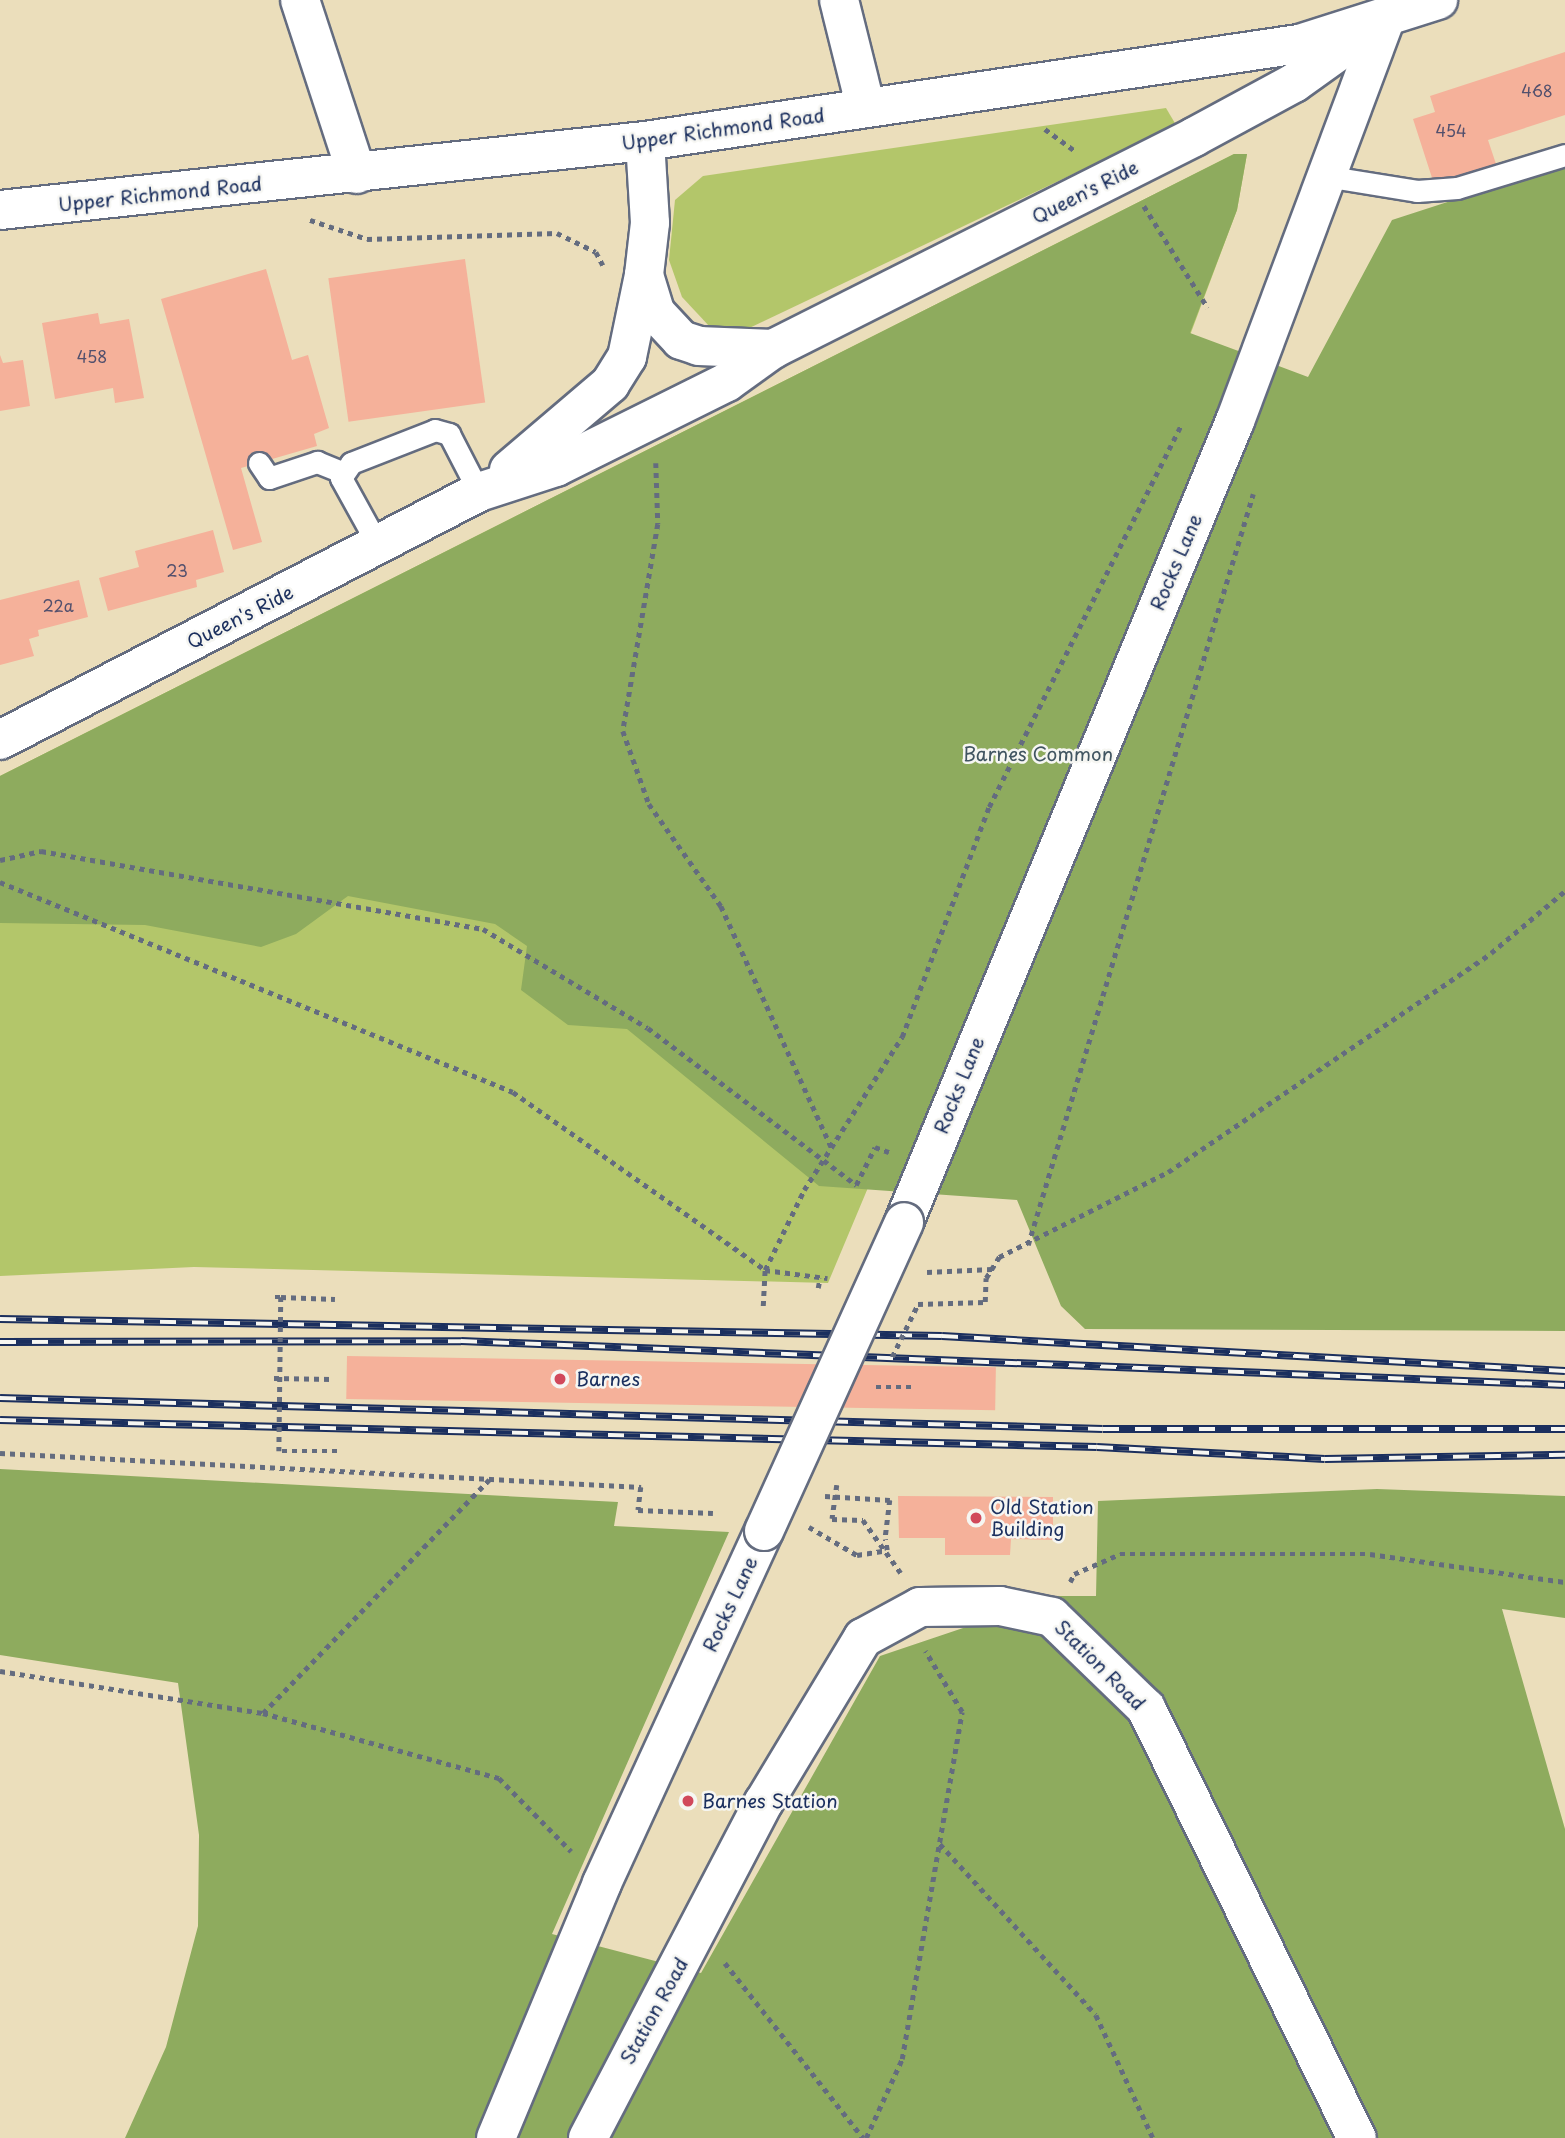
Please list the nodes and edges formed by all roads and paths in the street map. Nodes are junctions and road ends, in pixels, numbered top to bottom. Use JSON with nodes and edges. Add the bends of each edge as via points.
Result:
{"nodes":[{"id":1,"x":300,"y":0,"type":"edge"},
{"id":2,"x":839,"y":0,"type":"edge"},
{"id":3,"x":1438,"y":0,"type":"edge"},
{"id":4,"x":1387,"y":9,"type":"edge"},
{"id":5,"x":866,"y":108,"type":"junction"},
{"id":6,"x":1045,"y":128,"type":"dead end"},
{"id":7,"x":645,"y":142,"type":"junction"},
{"id":8,"x":1565,"y":155,"type":"edge"},
{"id":9,"x":1085,"y":159,"type":"dead end"},
{"id":10,"x":357,"y":174,"type":"junction"},
{"id":11,"x":1331,"y":177,"type":"junction"},
{"id":12,"x":1137,"y":197,"type":"dead end"},
{"id":13,"x":0,"y":210,"type":"edge"},
{"id":14,"x":309,"y":219,"type":"dead end"},
{"id":15,"x":606,"y":273,"type":"dead end"},
{"id":16,"x":643,"y":275,"type":"junction"},
{"id":17,"x":1208,"y":308,"type":"dead end"},
{"id":18,"x":773,"y":349,"type":"junction"},
{"id":19,"x":1181,"y":425,"type":"dead end"},
{"id":20,"x":653,"y":449,"type":"dead end"},
{"id":21,"x":259,"y":463,"type":"dead end"},
{"id":22,"x":342,"y":471,"type":"junction"},
{"id":23,"x":1256,"y":482,"type":"dead end"},
{"id":24,"x":479,"y":492,"type":"junction"},
{"id":25,"x":378,"y":545,"type":"junction"},
{"id":26,"x":0,"y":740,"type":"edge"},
{"id":27,"x":0,"y":860,"type":"edge"},
{"id":28,"x":0,"y":882,"type":"edge"},
{"id":29,"x":1565,"y":891,"type":"edge"},
{"id":30,"x":832,"y":1147,"type":"junction"},
{"id":31,"x":875,"y":1147,"type":"dead end"},
{"id":32,"x":822,"y":1162,"type":"junction"},
{"id":33,"x":1028,"y":1245,"type":"junction"},
{"id":34,"x":992,"y":1269,"type":"junction"},
{"id":35,"x":765,"y":1270,"type":"junction"},
{"id":36,"x":927,"y":1272,"type":"dead end"},
{"id":37,"x":820,"y":1278,"type":"junction"},
{"id":38,"x":827,"y":1278,"type":"dead end"},
{"id":39,"x":818,"y":1288,"type":"dead end"},
{"id":40,"x":335,"y":1299,"type":"dead end"},
{"id":41,"x":918,"y":1304,"type":"dead end"},
{"id":42,"x":763,"y":1306,"type":"dead end"},
{"id":43,"x":276,"y":1378,"type":"junction"},
{"id":44,"x":332,"y":1379,"type":"dead end"},
{"id":45,"x":876,"y":1387,"type":"dead end"},
{"id":46,"x":916,"y":1388,"type":"dead end"},
{"id":47,"x":337,"y":1451,"type":"dead end"},
{"id":48,"x":0,"y":1453,"type":"edge"},
{"id":49,"x":490,"y":1480,"type":"junction"},
{"id":50,"x":837,"y":1485,"type":"dead end"},
{"id":51,"x":821,"y":1496,"type":"dead end"},
{"id":52,"x":713,"y":1513,"type":"dead end"},
{"id":53,"x":809,"y":1527,"type":"dead end"},
{"id":54,"x":887,"y":1550,"type":"junction"},
{"id":55,"x":1565,"y":1582,"type":"edge"},
{"id":56,"x":908,"y":1613,"type":"junction"},
{"id":57,"x":1052,"y":1617,"type":"junction"},
{"id":58,"x":0,"y":1671,"type":"edge"},
{"id":59,"x":263,"y":1713,"type":"junction"},
{"id":60,"x":940,"y":1843,"type":"junction"},
{"id":61,"x":576,"y":1857,"type":"dead end"},
{"id":62,"x":699,"y":1931,"type":"junction"},
{"id":63,"x":496,"y":2138,"type":"edge"},
{"id":64,"x":588,"y":2138,"type":"edge"},
{"id":65,"x":865,"y":2138,"type":"edge"},
{"id":66,"x":1153,"y":2138,"type":"edge"},
{"id":67,"x":1357,"y":2138,"type":"edge"}],
"edges":[{"from":1,"to":10,"type":"main road"},
{"from":2,"to":5,"type":"main road"},
{"from":3,"to":4,"type":"main road","name":"Upper Richmond Road"},
{"from":4,"to":5,"type":"main road","name":"Upper Richmond Road","via":[[1299,44]]},
{"from":4,"to":11,"type":"main road","name":"Rocks Lane"},
{"from":4,"to":18,"type":"main road","name":"Queen's Ride","via":[[1294,83]]},
{"from":5,"to":7,"type":"main road","name":"Upper Richmond Road"},
{"from":6,"to":9,"type":"path"},
{"from":7,"to":10,"type":"main road","name":"Upper Richmond Road"},
{"from":7,"to":16,"type":"main road","name":"Queen's Ride","via":[[650,223]]},
{"from":8,"to":11,"type":"lane","via":[[1457,188],[1417,191]]},
{"from":10,"to":13,"type":"main road","name":"Upper Richmond Road"},
{"from":11,"to":63,"type":"main road","name":"Rocks Lane","bridge":true,"via":[[904,1222],[602,1883]]},
{"from":12,"to":17,"type":"path"},
{"from":14,"to":15,"type":"path","via":[[367,239],[557,233],[596,252]]},
{"from":16,"to":18,"type":"main road","name":"Queen's Ride","via":[[655,312],[681,340]]},
{"from":16,"to":24,"type":"main road","name":"Queen's Ride","via":[[627,357],[605,392]]},
{"from":18,"to":24,"type":"main road","name":"Queen's Ride","via":[[727,382],[567,461]]},
{"from":19,"to":30,"type":"path","via":[[989,807],[902,1037]]},
{"from":20,"to":30,"type":"path","via":[[658,524],[623,731],[649,804],[721,906]]},
{"from":21,"to":22,"type":"lane","via":[[270,478],[317,462]]},
{"from":22,"to":24,"type":"lane","via":[[435,430],[449,434]]},
{"from":22,"to":25,"type":"lane"},
{"from":23,"to":33,"type":"path"},
{"from":24,"to":25,"type":"main road","name":"Queen's Ride"},
{"from":25,"to":26,"type":"main road","name":"Queen's Ride"},
{"from":27,"to":32,"type":"path","via":[[41,851],[483,929],[648,1028]]},
{"from":28,"to":35,"type":"path","via":[[513,1092]]},
{"from":29,"to":33,"type":"path","via":[[1491,953],[1168,1172]]},
{"from":30,"to":32,"type":"path"},
{"from":31,"to":32,"type":"path","via":[[856,1185]]},
{"from":32,"to":35,"type":"path"},
{"from":33,"to":34,"type":"path","via":[[999,1257]]},
{"from":34,"to":36,"type":"path"},
{"from":34,"to":41,"type":"path","via":[[985,1302]]},
{"from":35,"to":37,"type":"path"},
{"from":35,"to":42,"type":"path"},
{"from":37,"to":38,"type":"path"},
{"from":37,"to":39,"type":"path"},
{"from":40,"to":43,"type":"path","bridge":true,"via":[[278,1297]]},
{"from":43,"to":44,"type":"path"},
{"from":43,"to":47,"type":"path","bridge":true,"via":[[281,1451]]},
{"from":45,"to":46,"type":"path"},
{"from":48,"to":49,"type":"path"},
{"from":49,"to":52,"type":"path","via":[[641,1487],[638,1510]]},
{"from":49,"to":59,"type":"path"},
{"from":50,"to":54,"type":"path","via":[[832,1518],[863,1520]]},
{"from":51,"to":54,"type":"path","bridge":true,"via":[[890,1500]]},
{"from":53,"to":54,"type":"path","via":[[857,1555]]},
{"from":54,"to":56,"type":"path"},
{"from":55,"to":57,"type":"path","via":[[1370,1554],[1120,1553],[1074,1574]]},
{"from":56,"to":57,"type":"main road","name":"Station Road","via":[[1000,1606]]},
{"from":56,"to":60,"type":"path","via":[[962,1712]]},
{"from":56,"to":62,"type":"main road","name":"Station Road","via":[[863,1639],[764,1802]]},
{"from":57,"to":67,"type":"main road","name":"Station Road","via":[[1146,1707]]},
{"from":58,"to":59,"type":"path"},
{"from":59,"to":61,"type":"path","via":[[499,1777]]},
{"from":60,"to":65,"type":"path","via":[[902,2059]]},
{"from":60,"to":66,"type":"path","via":[[1096,2015]]},
{"from":62,"to":64,"type":"main road","name":"Station Road","via":[[636,2037]]},
{"from":62,"to":65,"type":"path"}]}
